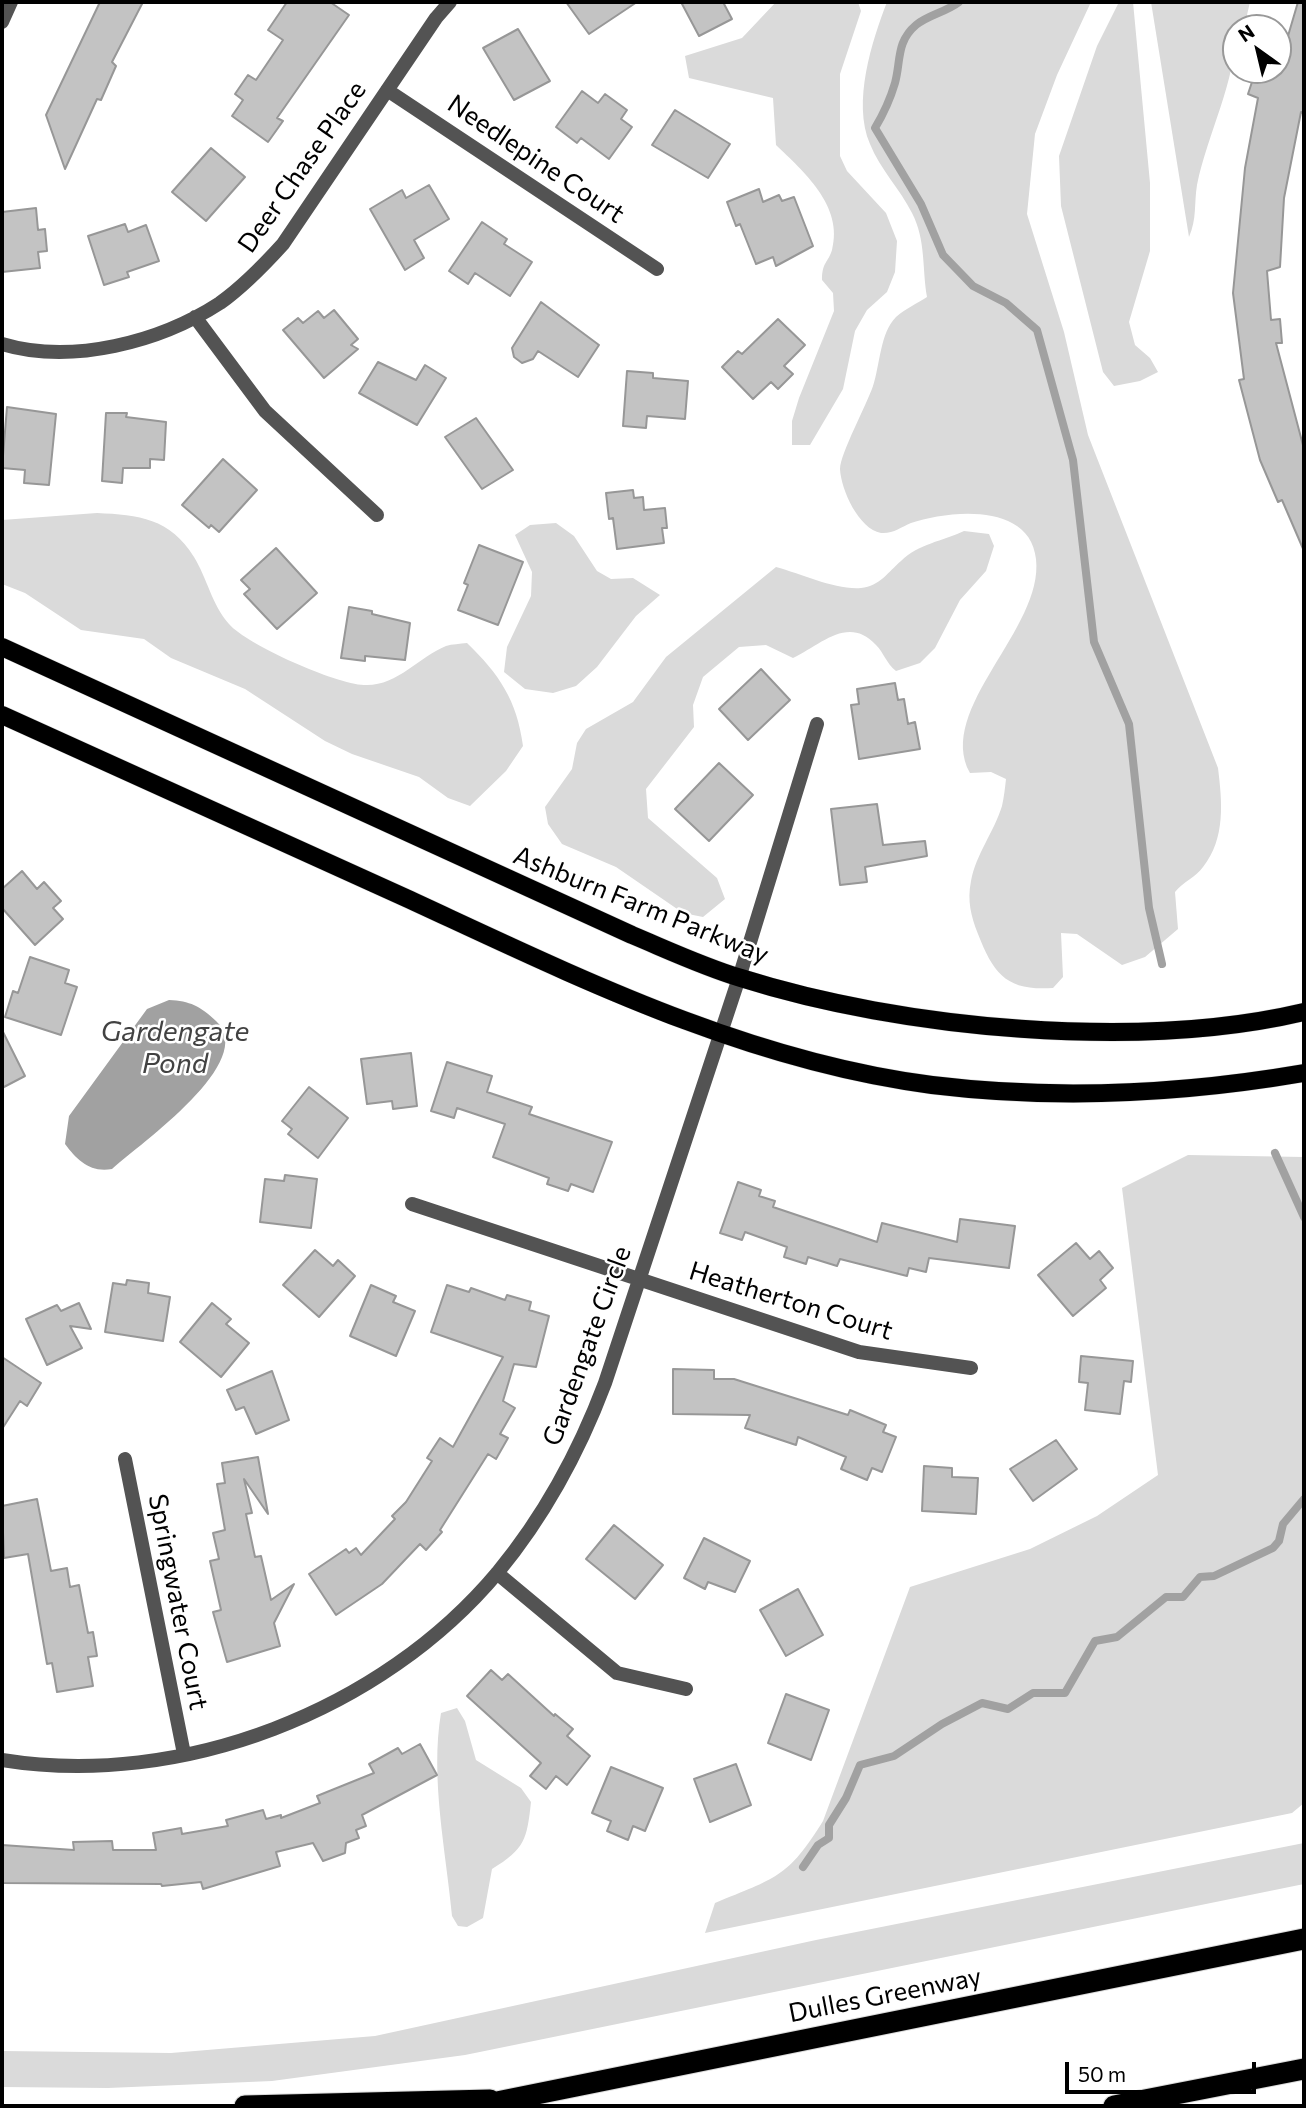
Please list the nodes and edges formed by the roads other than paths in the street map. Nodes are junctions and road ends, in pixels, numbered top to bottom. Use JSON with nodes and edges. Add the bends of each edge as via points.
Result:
{"nodes":[{"id":1,"x":11,"y":2,"type":"edge"},
{"id":2,"x":450,"y":2,"type":"edge"},
{"id":3,"x":2,"y":22,"type":"edge"},
{"id":4,"x":387,"y":90,"type":"junction"},
{"id":5,"x":657,"y":269,"type":"dead end"},
{"id":6,"x":195,"y":317,"type":"junction"},
{"id":7,"x":2,"y":344,"type":"edge"},
{"id":8,"x":377,"y":514,"type":"dead end"},
{"id":9,"x":2,"y":647,"type":"edge"},
{"id":10,"x":2,"y":715,"type":"edge"},
{"id":11,"x":817,"y":724,"type":"dead end"},
{"id":12,"x":739,"y":978,"type":"junction"},
{"id":13,"x":1304,"y":1012,"type":"edge"},
{"id":14,"x":720,"y":1036,"type":"junction"},
{"id":15,"x":1304,"y":1073,"type":"edge"},
{"id":16,"x":412,"y":1204,"type":"dead end"},
{"id":17,"x":639,"y":1280,"type":"junction"},
{"id":18,"x":971,"y":1368,"type":"dead end"},
{"id":19,"x":125,"y":1459,"type":"dead end"},
{"id":20,"x":497,"y":1573,"type":"junction"},
{"id":21,"x":686,"y":1689,"type":"dead end"},
{"id":22,"x":184,"y":1754,"type":"junction"},
{"id":23,"x":2,"y":1760,"type":"edge"},
{"id":24,"x":1304,"y":1939,"type":"edge"},
{"id":25,"x":1304,"y":2069,"type":"edge"},
{"id":26,"x":1219,"y":2086,"type":"junction"},
{"id":27,"x":510,"y":2100,"type":"junction"},
{"id":28,"x":245,"y":2106,"type":"edge"},
{"id":29,"x":477,"y":2106,"type":"edge"},
{"id":30,"x":1114,"y":2106,"type":"edge"},
{"id":31,"x":1139,"y":2106,"type":"edge"}],
"edges":[{"from":1,"to":3,"type":"street"},
{"from":2,"to":4,"type":"street","name":"Deer Chase Place"},
{"from":4,"to":5,"type":"street","name":"Needlepine Court"},
{"from":4,"to":6,"type":"street","name":"Deer Chase Place","via":[[283,244],[254,275]]},
{"from":6,"to":7,"type":"street","name":"Deer Chase Place","via":[[115,346],[51,351]]},
{"from":6,"to":8,"type":"street","via":[[265,411]]},
{"from":9,"to":12,"type":"main road","name":"Ashburn Farm Parkway","via":[[532,891]]},
{"from":10,"to":14,"type":"main road"},
{"from":11,"to":12,"type":"street","name":"Gardengate Circle"},
{"from":12,"to":13,"type":"main road","name":"Ashburn Farm Parkway","via":[[853,1007],[1006,1026],[1105,1031],[1199,1027]]},
{"from":12,"to":14,"type":"street","name":"Gardengate Circle"},
{"from":14,"to":15,"type":"main road","via":[[816,1062],[930,1085],[1016,1092],[1200,1088]]},
{"from":14,"to":17,"type":"street","name":"Gardengate Circle"},
{"from":16,"to":17,"type":"street","name":"Heatherton Court"},
{"from":17,"to":18,"type":"street","name":"Heatherton Court","via":[[859,1352]]},
{"from":17,"to":20,"type":"street","name":"Gardengate Circle","via":[[588,1428],[561,1483]]},
{"from":19,"to":22,"type":"street","name":"Springwater Court"},
{"from":20,"to":21,"type":"street","via":[[617,1673]]},
{"from":20,"to":22,"type":"street","name":"Gardengate Circle","via":[[431,1637],[355,1690],[272,1729]]},
{"from":22,"to":23,"type":"street","name":"Gardengate Circle","via":[[98,1764]]},
{"from":24,"to":27,"type":"highway","name":"Dulles Greenway"},
{"from":25,"to":26,"type":"highway"},
{"from":26,"to":30,"type":"highway"},
{"from":26,"to":31,"type":"highway"},
{"from":27,"to":28,"type":"highway"},
{"from":27,"to":29,"type":"highway","name":"Dulles Greenway"}]}
